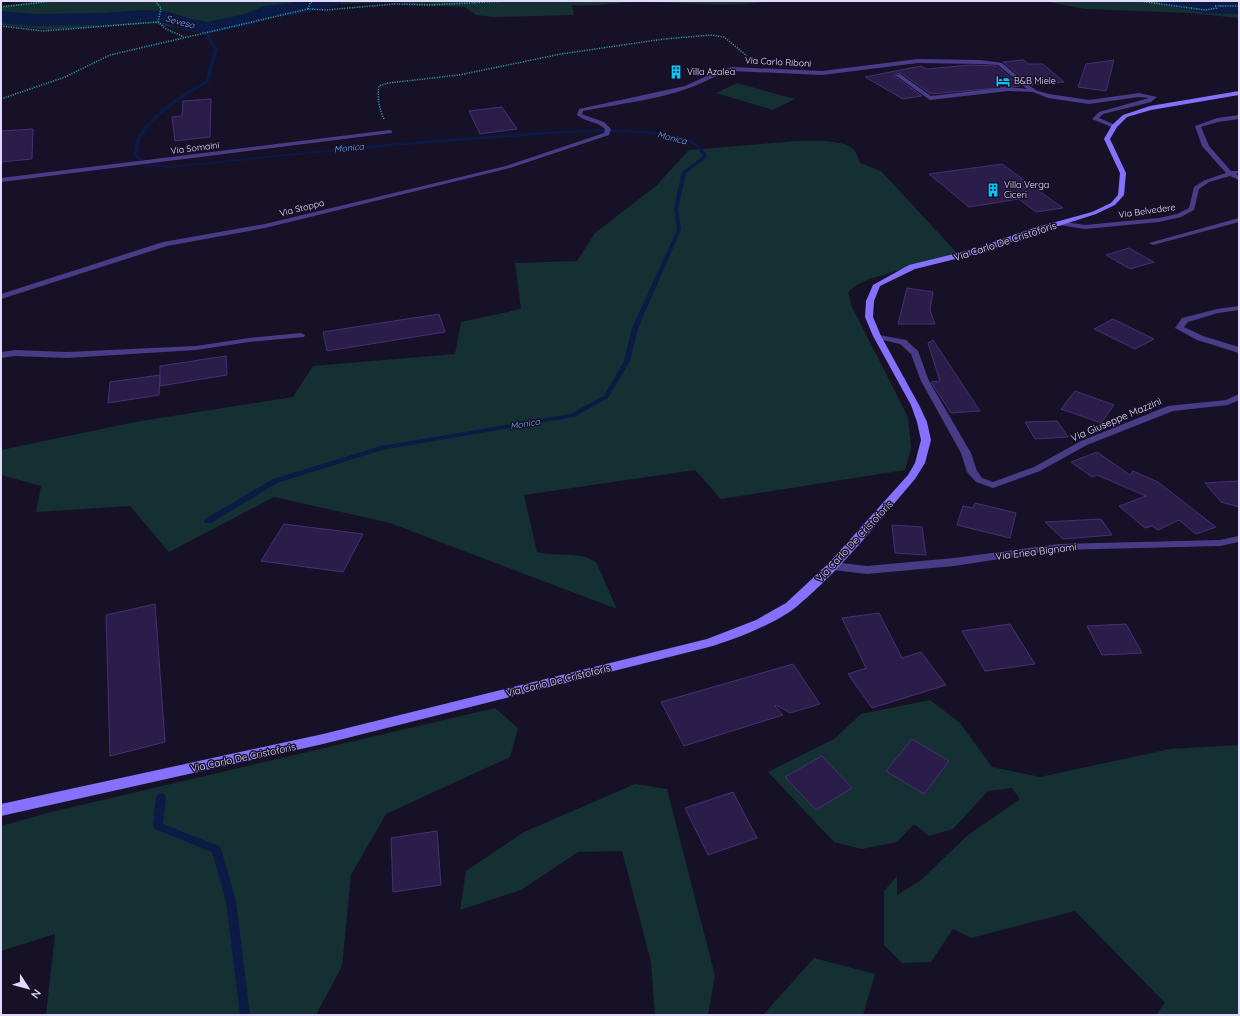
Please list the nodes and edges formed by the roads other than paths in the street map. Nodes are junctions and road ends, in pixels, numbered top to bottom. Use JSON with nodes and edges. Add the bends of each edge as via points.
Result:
{"nodes":[{"id":1,"x":898,"y":75,"type":"dead end"},
{"id":2,"x":1036,"y":92,"type":"junction"},
{"id":3,"x":1239,"y":93,"type":"edge"},
{"id":4,"x":1239,"y":117,"type":"edge"},
{"id":5,"x":1114,"y":126,"type":"junction"},
{"id":6,"x":608,"y":131,"type":"joint"},
{"id":7,"x":390,"y":132,"type":"road end"},
{"id":8,"x":1239,"y":171,"type":"edge"},
{"id":9,"x":1230,"y":174,"type":"junction"},
{"id":10,"x":1239,"y":178,"type":"edge"},
{"id":11,"x":1,"y":180,"type":"edge"},
{"id":12,"x":1239,"y":220,"type":"edge"},
{"id":13,"x":1060,"y":223,"type":"junction"},
{"id":14,"x":1153,"y":243,"type":"dead end"},
{"id":15,"x":1,"y":297,"type":"edge"},
{"id":16,"x":1239,"y":308,"type":"edge"},
{"id":17,"x":301,"y":335,"type":"dead end"},
{"id":18,"x":877,"y":336,"type":"junction"},
{"id":19,"x":1239,"y":350,"type":"edge"},
{"id":20,"x":1,"y":355,"type":"edge"},
{"id":21,"x":1239,"y":397,"type":"edge"},
{"id":22,"x":1239,"y":539,"type":"edge"},
{"id":23,"x":833,"y":566,"type":"junction"},
{"id":24,"x":1,"y":810,"type":"edge"}],
"edges":[{"from":1,"to":2,"type":"street","via":[[930,98],[1008,90]]},
{"from":2,"to":5,"type":"street","via":[[1089,102],[1139,95],[1154,98],[1101,113],[1095,119]]},
{"from":2,"to":6,"type":"street","name":"Via Carlo Riboni","via":[[1000,64],[918,61],[822,73],[743,69],[722,71],[687,87],[656,96],[580,110],[579,114],[582,117],[605,124]]},
{"from":3,"to":5,"type":"main road","via":[[1150,108],[1125,116]]},
{"from":4,"to":9,"type":"street","via":[[1198,126],[1198,134],[1205,147]]},
{"from":5,"to":13,"type":"main road","name":"Via Carlo De Cristoforis","via":[[1107,139],[1123,173],[1121,195],[1113,204],[1094,213]]},
{"from":6,"to":15,"type":"street","name":"Via Stoppa","via":[[508,167],[265,226],[166,244]]},
{"from":7,"to":11,"type":"street","name":"Via Somaini"},
{"from":8,"to":9,"type":"street"},
{"from":9,"to":10,"type":"street"},
{"from":9,"to":13,"type":"street","name":"Via Belvedere","via":[[1207,181],[1196,188],[1192,209],[1180,216],[1085,226]]},
{"from":12,"to":14,"type":"street"},
{"from":13,"to":18,"type":"main road","name":"Via Carlo De Cristoforis","via":[[978,251],[912,268],[877,285],[870,301],[869,317]]},
{"from":16,"to":19,"type":"street","via":[[1185,320],[1179,328],[1200,338]]},
{"from":17,"to":20,"type":"street","via":[[180,349],[67,355]]},
{"from":18,"to":21,"type":"street","name":"Via Giuseppe Mazzini","via":[[903,342],[915,353],[925,381],[966,453],[972,472],[979,480],[993,485],[1037,469],[1084,443],[1171,408],[1228,402]]},
{"from":18,"to":23,"type":"main road","name":"Via Carlo De Cristoforis","via":[[915,405],[926,440],[920,463],[912,477]]},
{"from":22,"to":23,"type":"street","name":"Via Enea Bignami","via":[[1220,543],[1059,547],[954,562],[868,570]]},
{"from":23,"to":24,"type":"main road","name":"Via Carlo De Cristoforis","via":[[790,606],[760,623],[709,643],[322,739]]}]}
